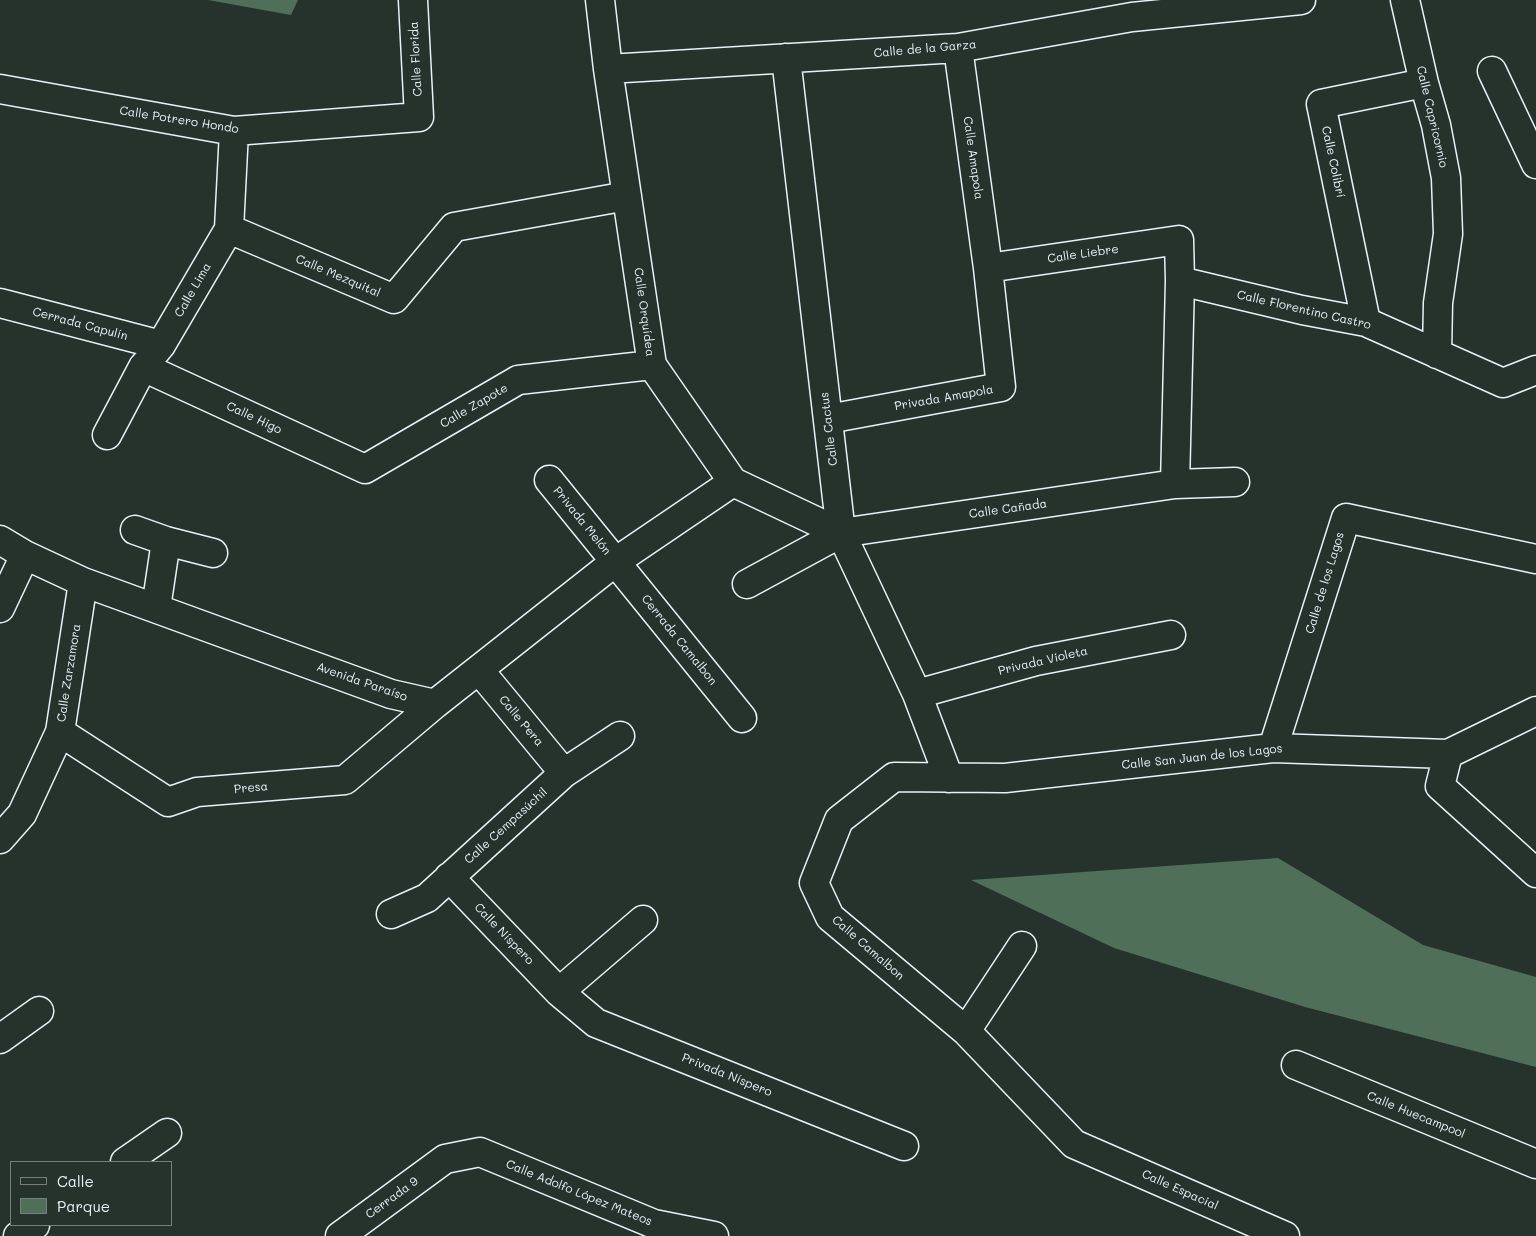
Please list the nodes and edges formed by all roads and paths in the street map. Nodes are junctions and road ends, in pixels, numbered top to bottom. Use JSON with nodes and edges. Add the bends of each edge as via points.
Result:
{"nodes":[{"id":1,"x":413,"y":0,"type":"edge"},
{"id":2,"x":600,"y":0,"type":"edge"},
{"id":3,"x":1301,"y":0,"type":"edge"},
{"id":4,"x":1405,"y":0,"type":"edge"},
{"id":5,"x":958,"y":48,"type":"junction"},
{"id":6,"x":786,"y":58,"type":"junction"},
{"id":7,"x":608,"y":69,"type":"junction"},
{"id":8,"x":1492,"y":71,"type":"dead end"},
{"id":9,"x":1424,"y":83,"type":"junction"},
{"id":10,"x":0,"y":90,"type":"edge"},
{"id":11,"x":419,"y":117,"type":"joint"},
{"id":12,"x":234,"y":131,"type":"junction"},
{"id":13,"x":1536,"y":164,"type":"edge"},
{"id":14,"x":627,"y":196,"type":"junction"},
{"id":15,"x":228,"y":229,"type":"junction"},
{"id":16,"x":988,"y":268,"type":"junction"},
{"id":17,"x":1180,"y":281,"type":"junction"},
{"id":18,"x":0,"y":303,"type":"edge"},
{"id":19,"x":1366,"y":322,"type":"junction"},
{"id":20,"x":160,"y":346,"type":"junction"},
{"id":21,"x":1437,"y":354,"type":"junction"},
{"id":22,"x":652,"y":364,"type":"junction"},
{"id":23,"x":143,"y":368,"type":"junction"},
{"id":24,"x":1536,"y":370,"type":"edge"},
{"id":25,"x":828,"y":419,"type":"junction"},
{"id":26,"x":107,"y":435,"type":"dead end"},
{"id":27,"x":366,"y":470,"type":"joint"},
{"id":28,"x":549,"y":480,"type":"dead end"},
{"id":29,"x":733,"y":482,"type":"junction"},
{"id":30,"x":1235,"y":482,"type":"dead end"},
{"id":31,"x":1175,"y":484,"type":"junction"},
{"id":32,"x":135,"y":530,"type":"dead end"},
{"id":33,"x":841,"y":533,"type":"junction"},
{"id":34,"x":0,"y":540,"type":"edge"},
{"id":35,"x":166,"y":541,"type":"junction"},
{"id":36,"x":212,"y":553,"type":"dead end"},
{"id":37,"x":25,"y":555,"type":"junction"},
{"id":38,"x":1536,"y":559,"type":"edge"},
{"id":39,"x":615,"y":562,"type":"junction"},
{"id":40,"x":83,"y":582,"type":"junction"},
{"id":41,"x":747,"y":584,"type":"dead end"},
{"id":42,"x":0,"y":608,"type":"edge"},
{"id":43,"x":156,"y":608,"type":"junction"},
{"id":44,"x":1171,"y":635,"type":"dead end"},
{"id":45,"x":479,"y":670,"type":"junction"},
{"id":46,"x":917,"y":694,"type":"junction"},
{"id":47,"x":435,"y":704,"type":"junction"},
{"id":48,"x":1536,"y":711,"type":"edge"},
{"id":49,"x":742,"y":718,"type":"dead end"},
{"id":50,"x":60,"y":732,"type":"junction"},
{"id":51,"x":620,"y":736,"type":"dead end"},
{"id":52,"x":1273,"y":748,"type":"junction"},
{"id":53,"x":1448,"y":754,"type":"junction"},
{"id":54,"x":564,"y":773,"type":"junction"},
{"id":55,"x":949,"y":778,"type":"junction"},
{"id":56,"x":0,"y":839,"type":"edge"},
{"id":57,"x":1536,"y":872,"type":"edge"},
{"id":58,"x":449,"y":877,"type":"junction"},
{"id":59,"x":391,"y":914,"type":"dead end"},
{"id":60,"x":643,"y":920,"type":"dead end"},
{"id":61,"x":1022,"y":946,"type":"dead end"},
{"id":62,"x":559,"y":992,"type":"junction"},
{"id":63,"x":39,"y":1011,"type":"dead end"},
{"id":64,"x":966,"y":1031,"type":"junction"},
{"id":65,"x":0,"y":1038,"type":"edge"},
{"id":66,"x":1296,"y":1065,"type":"dead end"},
{"id":67,"x":167,"y":1133,"type":"dead end"},
{"id":68,"x":904,"y":1146,"type":"dead end"},
{"id":69,"x":445,"y":1159,"type":"joint"},
{"id":70,"x":125,"y":1161,"type":"edge"},
{"id":71,"x":1536,"y":1164,"type":"edge"},
{"id":72,"x":33,"y":1226,"type":"edge"},
{"id":73,"x":18,"y":1236,"type":"edge"},
{"id":74,"x":340,"y":1236,"type":"edge"},
{"id":75,"x":714,"y":1236,"type":"edge"},
{"id":76,"x":1285,"y":1236,"type":"edge"}],
"edges":[{"from":1,"to":11,"type":"street","name":"Calle Florida"},
{"from":2,"to":7,"type":"street","name":"Calle Orquídea"},
{"from":3,"to":5,"type":"street","name":"Calle de la Garza","via":[[1132,17]]},
{"from":4,"to":9,"type":"street","name":"Calle Capricornio"},
{"from":5,"to":6,"type":"street","name":"Calle de la Garza"},
{"from":5,"to":16,"type":"street","name":"Calle Amapola"},
{"from":6,"to":7,"type":"street","name":"Calle de la Garza"},
{"from":6,"to":25,"type":"street","name":"Calle Cactus"},
{"from":7,"to":14,"type":"street","name":"Calle Orquídea"},
{"from":8,"to":13,"type":"street"},
{"from":9,"to":19,"type":"street","name":"Calle Colibrí","via":[[1321,104]]},
{"from":9,"to":21,"type":"street","name":"Calle Capricornio","via":[[1446,178],[1448,234],[1438,304]]},
{"from":10,"to":12,"type":"street","name":"Calle Potrero Hondo"},
{"from":11,"to":12,"type":"street","name":"Calle Potrero Hondo"},
{"from":12,"to":15,"type":"street","name":"Calle Lima"},
{"from":14,"to":15,"type":"street","name":"Calle Mezquital","via":[[454,228],[394,299]]},
{"from":14,"to":22,"type":"street","name":"Calle Orquídea"},
{"from":15,"to":20,"type":"street","name":"Calle Lima"},
{"from":16,"to":17,"type":"street","name":"Calle Liebre","via":[[1179,240]]},
{"from":16,"to":25,"type":"street","name":"Privada Amapola","via":[[1001,387]]},
{"from":17,"to":19,"type":"street","name":"Calle Florentino Castro"},
{"from":17,"to":31,"type":"street"},
{"from":18,"to":20,"type":"street","name":"Cerrada Capulín"},
{"from":19,"to":21,"type":"street","name":"Calle Florentino Castro"},
{"from":20,"to":23,"type":"street","name":"Calle Lima"},
{"from":21,"to":24,"type":"street","name":"Calle Florentino Castro","via":[[1503,383]]},
{"from":22,"to":27,"type":"street","name":"Calle Zapote","via":[[518,380]]},
{"from":22,"to":29,"type":"street","name":"Calle Orquídea"},
{"from":23,"to":26,"type":"street","name":"Calle Lima"},
{"from":23,"to":27,"type":"street","name":"Calle Higo"},
{"from":25,"to":33,"type":"street","name":"Calle Cactus"},
{"from":28,"to":39,"type":"street","name":"Privada Melón"},
{"from":29,"to":33,"type":"street"},
{"from":29,"to":39,"type":"street"},
{"from":30,"to":31,"type":"street","name":"Calle Cañada"},
{"from":31,"to":33,"type":"street","name":"Calle Cañada"},
{"from":32,"to":35,"type":"street"},
{"from":33,"to":41,"type":"street"},
{"from":33,"to":46,"type":"street","name":"Calle Cactus"},
{"from":34,"to":37,"type":"street","name":"Avenida Paraíso"},
{"from":35,"to":36,"type":"street"},
{"from":35,"to":43,"type":"street"},
{"from":37,"to":40,"type":"street","name":"Avenida Paraíso"},
{"from":37,"to":42,"type":"street"},
{"from":38,"to":52,"type":"street","name":"Calle de los Lagos","via":[[1346,518]]},
{"from":39,"to":45,"type":"street"},
{"from":39,"to":49,"type":"street","name":"Cerrada Camalbon"},
{"from":40,"to":43,"type":"street","name":"Avenida Paraíso"},
{"from":40,"to":50,"type":"street","name":"Calle Zarzamora"},
{"from":43,"to":47,"type":"street","name":"Avenida Paraíso","via":[[390,694]]},
{"from":44,"to":46,"type":"street","name":"Privada Violeta","via":[[1036,661]]},
{"from":45,"to":47,"type":"street"},
{"from":45,"to":54,"type":"street","name":"Calle Pera"},
{"from":46,"to":55,"type":"street","name":"Calle Cactus"},
{"from":47,"to":50,"type":"street","name":"Presa","via":[[345,780],[197,792],[168,802]]},
{"from":48,"to":53,"type":"street","name":"Calle San Juan de los Lagos"},
{"from":50,"to":56,"type":"street","name":"Calle Zarzamora","via":[[22,814]]},
{"from":51,"to":54,"type":"street","name":"Calle Cempasúchil"},
{"from":52,"to":53,"type":"street","name":"Calle San Juan de los Lagos"},
{"from":52,"to":55,"type":"street","name":"Calle San Juan de los Lagos","via":[[1005,778]]},
{"from":53,"to":57,"type":"street","via":[[1440,786]]},
{"from":54,"to":58,"type":"street","name":"Calle Cempasúchil"},
{"from":55,"to":64,"type":"street","name":"Calle Camalbon","via":[[894,777],[840,820],[814,883],[830,917]]},
{"from":58,"to":59,"type":"street","name":"Calle Cempasúchil","via":[[427,898]]},
{"from":58,"to":62,"type":"street","name":"Calle Níspero"},
{"from":60,"to":62,"type":"street"},
{"from":61,"to":64,"type":"street"},
{"from":62,"to":68,"type":"street","name":"Privada Níspero","via":[[596,1023]]},
{"from":63,"to":65,"type":"street"},
{"from":64,"to":76,"type":"street","name":"Calle Espacial","via":[[1074,1144]]},
{"from":66,"to":71,"type":"street","name":"Calle Huecampool"},
{"from":67,"to":70,"type":"street"},
{"from":69,"to":74,"type":"street","name":"Cerrada 9"},
{"from":69,"to":75,"type":"street","name":"Calle Adolfo López Mateos","via":[[480,1152],[654,1224]]},
{"from":72,"to":73,"type":"street"}]}
